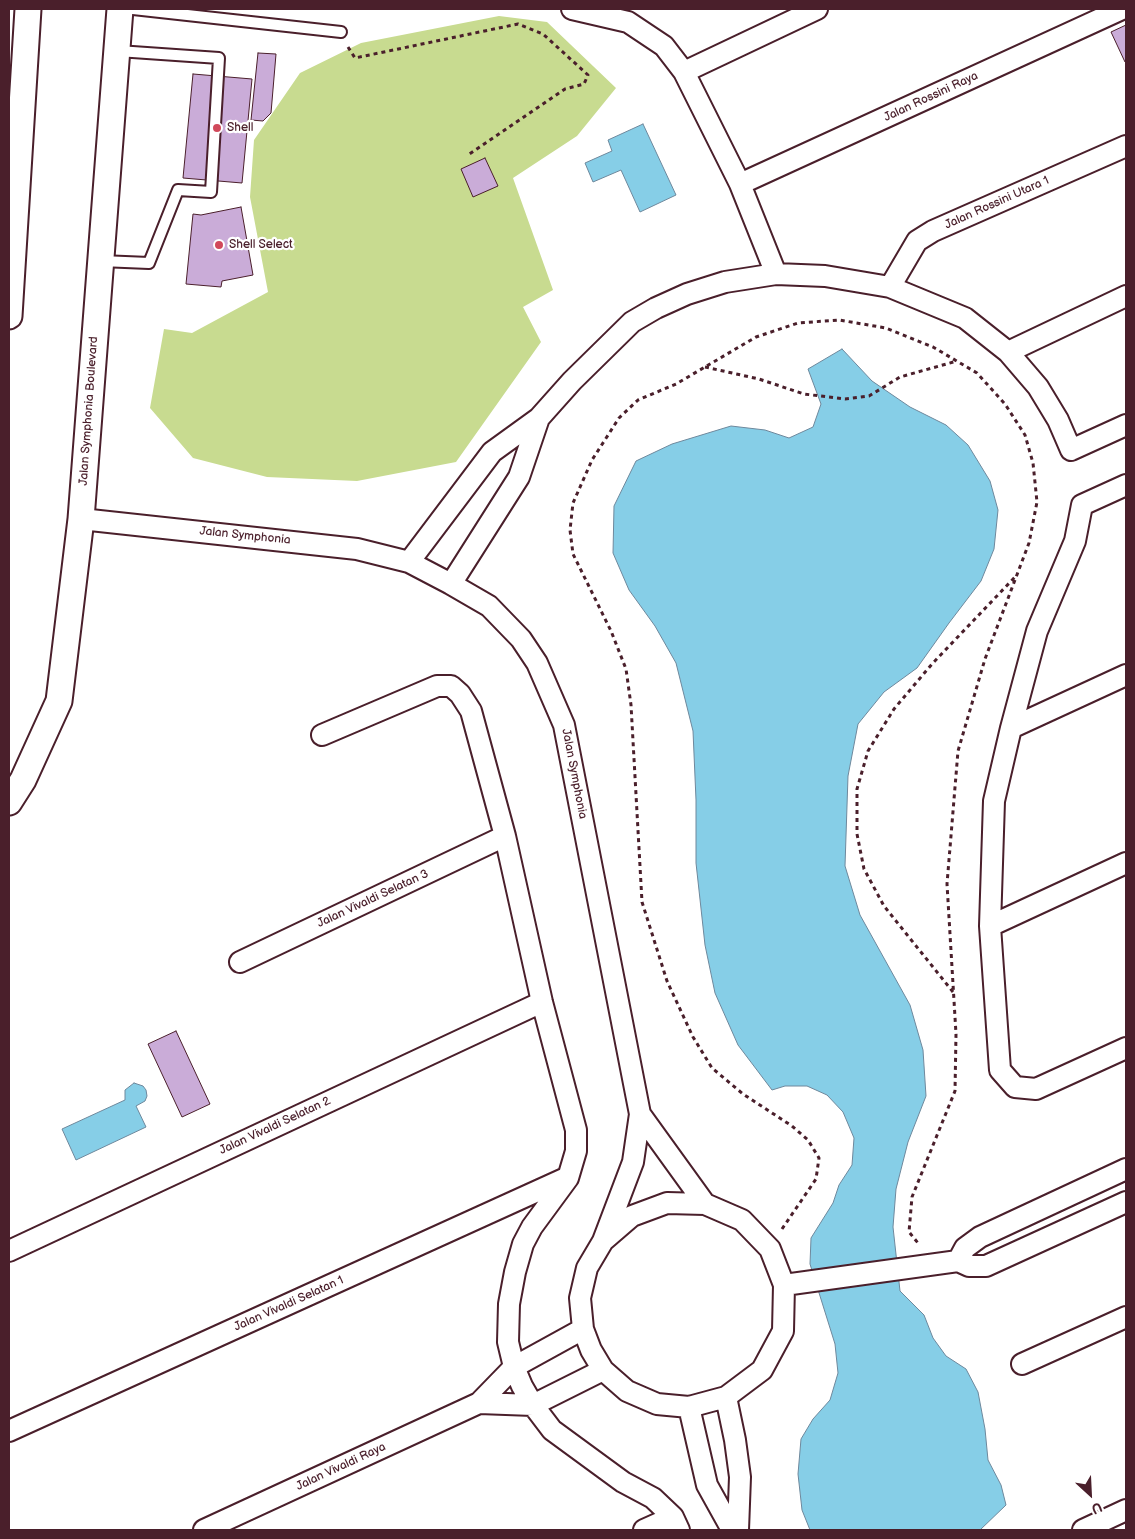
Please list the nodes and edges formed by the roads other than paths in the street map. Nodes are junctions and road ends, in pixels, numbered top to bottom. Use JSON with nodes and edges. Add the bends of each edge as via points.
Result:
{"nodes":[{"id":1,"x":28,"y":9,"type":"edge"},
{"id":2,"x":120,"y":9,"type":"edge"},
{"id":3,"x":133,"y":9,"type":"edge"},
{"id":4,"x":572,"y":9,"type":"edge"},
{"id":5,"x":817,"y":9,"type":"edge"},
{"id":6,"x":1122,"y":9,"type":"edge"},
{"id":7,"x":341,"y":32,"type":"road end"},
{"id":8,"x":117,"y":51,"type":"junction"},
{"id":9,"x":684,"y":72,"type":"junction"},
{"id":10,"x":1126,"y":146,"type":"edge"},
{"id":11,"x":740,"y":184,"type":"junction"},
{"id":12,"x":100,"y":261,"type":"junction"},
{"id":13,"x":776,"y":274,"type":"junction"},
{"id":14,"x":890,"y":287,"type":"junction"},
{"id":15,"x":1126,"y":296,"type":"edge"},
{"id":16,"x":9,"y":316,"type":"edge"},
{"id":17,"x":1008,"y":352,"type":"junction"},
{"id":18,"x":539,"y":418,"type":"junction"},
{"id":19,"x":1126,"y":425,"type":"edge"},
{"id":20,"x":1126,"y":485,"type":"edge"},
{"id":21,"x":80,"y":519,"type":"junction"},
{"id":22,"x":408,"y":562,"type":"junction"},
{"id":23,"x":451,"y":584,"type":"junction"},
{"id":24,"x":1126,"y":675,"type":"edge"},
{"id":25,"x":1011,"y":728,"type":"junction"},
{"id":26,"x":322,"y":736,"type":"dead end"},
{"id":27,"x":9,"y":802,"type":"edge"},
{"id":28,"x":505,"y":836,"type":"junction"},
{"id":29,"x":1126,"y":862,"type":"edge"},
{"id":30,"x":990,"y":926,"type":"junction"},
{"id":31,"x":240,"y":962,"type":"dead end"},
{"id":32,"x":542,"y":1002,"type":"junction"},
{"id":33,"x":1126,"y":1048,"type":"edge"},
{"id":34,"x":640,"y":1114,"type":"junction"},
{"id":35,"x":1126,"y":1169,"type":"edge"},
{"id":36,"x":568,"y":1178,"type":"junction"},
{"id":37,"x":1126,"y":1202,"type":"edge"},
{"id":38,"x":706,"y":1204,"type":"junction"},
{"id":39,"x":603,"y":1240,"type":"junction"},
{"id":40,"x":9,"y":1251,"type":"edge"},
{"id":41,"x":958,"y":1261,"type":"junction"},
{"id":42,"x":784,"y":1285,"type":"junction"},
{"id":43,"x":1126,"y":1318,"type":"edge"},
{"id":44,"x":583,"y":1329,"type":"junction"},
{"id":45,"x":1022,"y":1364,"type":"dead end"},
{"id":46,"x":514,"y":1367,"type":"junction"},
{"id":47,"x":603,"y":1370,"type":"junction"},
{"id":48,"x":726,"y":1397,"type":"junction"},
{"id":49,"x":479,"y":1403,"type":"junction"},
{"id":50,"x":533,"y":1404,"type":"junction"},
{"id":51,"x":689,"y":1407,"type":"junction"},
{"id":52,"x":9,"y":1430,"type":"edge"},
{"id":53,"x":1126,"y":1510,"type":"edge"},
{"id":54,"x":676,"y":1524,"type":"edge"},
{"id":55,"x":204,"y":1530,"type":"edge"},
{"id":56,"x":644,"y":1530,"type":"edge"},
{"id":57,"x":732,"y":1530,"type":"edge"},
{"id":58,"x":738,"y":1530,"type":"edge"},
{"id":59,"x":1083,"y":1530,"type":"edge"}],
"edges":[{"from":1,"to":16,"type":"street"},
{"from":2,"to":8,"type":"street","name":"Jalan Symphonia Boulevard"},
{"from":3,"to":7,"type":"lane"},
{"from":4,"to":9,"type":"street","via":[[628,22],[664,46]]},
{"from":5,"to":9,"type":"street"},
{"from":6,"to":11,"type":"street","name":"Jalan Rossini Raya"},
{"from":8,"to":12,"type":"street","name":"Jalan Symphonia Boulevard"},
{"from":8,"to":12,"type":"lane","via":[[219,58],[211,192],[178,190],[149,263]]},
{"from":9,"to":11,"type":"street"},
{"from":10,"to":14,"type":"street","name":"Jalan Rossini Utara 1","via":[[933,231],[917,241]]},
{"from":11,"to":13,"type":"street"},
{"from":12,"to":21,"type":"street","name":"Jalan Symphonia Boulevard"},
{"from":13,"to":14,"type":"street","via":[[825,276]]},
{"from":13,"to":18,"type":"street","via":[[725,282],[687,294],[632,322]]},
{"from":14,"to":17,"type":"street","via":[[965,318]]},
{"from":15,"to":17,"type":"street"},
{"from":17,"to":19,"type":"street","via":[[1038,387],[1071,450]]},
{"from":18,"to":22,"type":"street","via":[[492,452]]},
{"from":18,"to":23,"type":"street","via":[[519,477]]},
{"from":20,"to":25,"type":"street","via":[[1082,505],[1075,541],[1037,631]]},
{"from":21,"to":22,"type":"street","name":"Jalan Symphonia","via":[[357,548]]},
{"from":21,"to":27,"type":"street","name":"Jalan Symphonia Boulevard","via":[[60,701],[24,780]]},
{"from":22,"to":23,"type":"street","name":"Jalan Symphonia"},
{"from":23,"to":34,"type":"street","name":"Jalan Symphonia","via":[[489,606],[520,639],[537,664],[564,725]]},
{"from":24,"to":25,"type":"street"},
{"from":25,"to":30,"type":"street","via":[[994,801]]},
{"from":26,"to":28,"type":"street","via":[[437,686],[451,686],[471,711]]},
{"from":28,"to":31,"type":"street","name":"Jalan Vivaldi Selatan 3"},
{"from":28,"to":32,"type":"street"},
{"from":29,"to":30,"type":"street"},
{"from":30,"to":33,"type":"street","via":[[1000,1070],[1015,1087],[1036,1089]]},
{"from":32,"to":36,"type":"street","via":[[576,1130],[576,1151]]},
{"from":32,"to":40,"type":"street","name":"Jalan Vivaldi Selatan 2"},
{"from":34,"to":38,"type":"street","name":"Jalan Symphonia"},
{"from":34,"to":39,"type":"street","name":"Jalan Symphonia","via":[[633,1162]]},
{"from":35,"to":41,"type":"street","via":[[980,1237],[966,1248]]},
{"from":36,"to":46,"type":"street","via":[[523,1244],[509,1304],[508,1342]]},
{"from":36,"to":52,"type":"street","name":"Jalan Vivaldi Selatan 1"},
{"from":37,"to":41,"type":"street","via":[[986,1266],[969,1266]]},
{"from":38,"to":39,"type":"street","via":[[668,1203],[632,1216]]},
{"from":38,"to":42,"type":"street","via":[[742,1220],[770,1248]]},
{"from":39,"to":44,"type":"street","via":[[587,1268],[580,1298]]},
{"from":41,"to":42,"type":"street"},
{"from":42,"to":48,"type":"street","via":[[782,1330],[762,1370]]},
{"from":43,"to":45,"type":"street"},
{"from":44,"to":46,"type":"street","name":"Jalan Vivaldi Raya"},
{"from":44,"to":47,"type":"street"},
{"from":46,"to":49,"type":"street","name":"Jalan Vivaldi Raya"},
{"from":46,"to":50,"type":"street"},
{"from":47,"to":50,"type":"street","name":"Jalan Vivaldi Raya"},
{"from":47,"to":51,"type":"street","via":[[627,1391],[656,1404]]},
{"from":48,"to":51,"type":"street"},
{"from":48,"to":58,"type":"street","via":[[740,1477]]},
{"from":49,"to":50,"type":"street","name":"Jalan Vivaldi Raya"},
{"from":49,"to":55,"type":"street","name":"Jalan Vivaldi Raya"},
{"from":50,"to":54,"type":"street","via":[[552,1430],[623,1482],[653,1498]]},
{"from":51,"to":57,"type":"street","via":[[707,1484]]},
{"from":53,"to":59,"type":"street"},
{"from":54,"to":56,"type":"street"}]}
